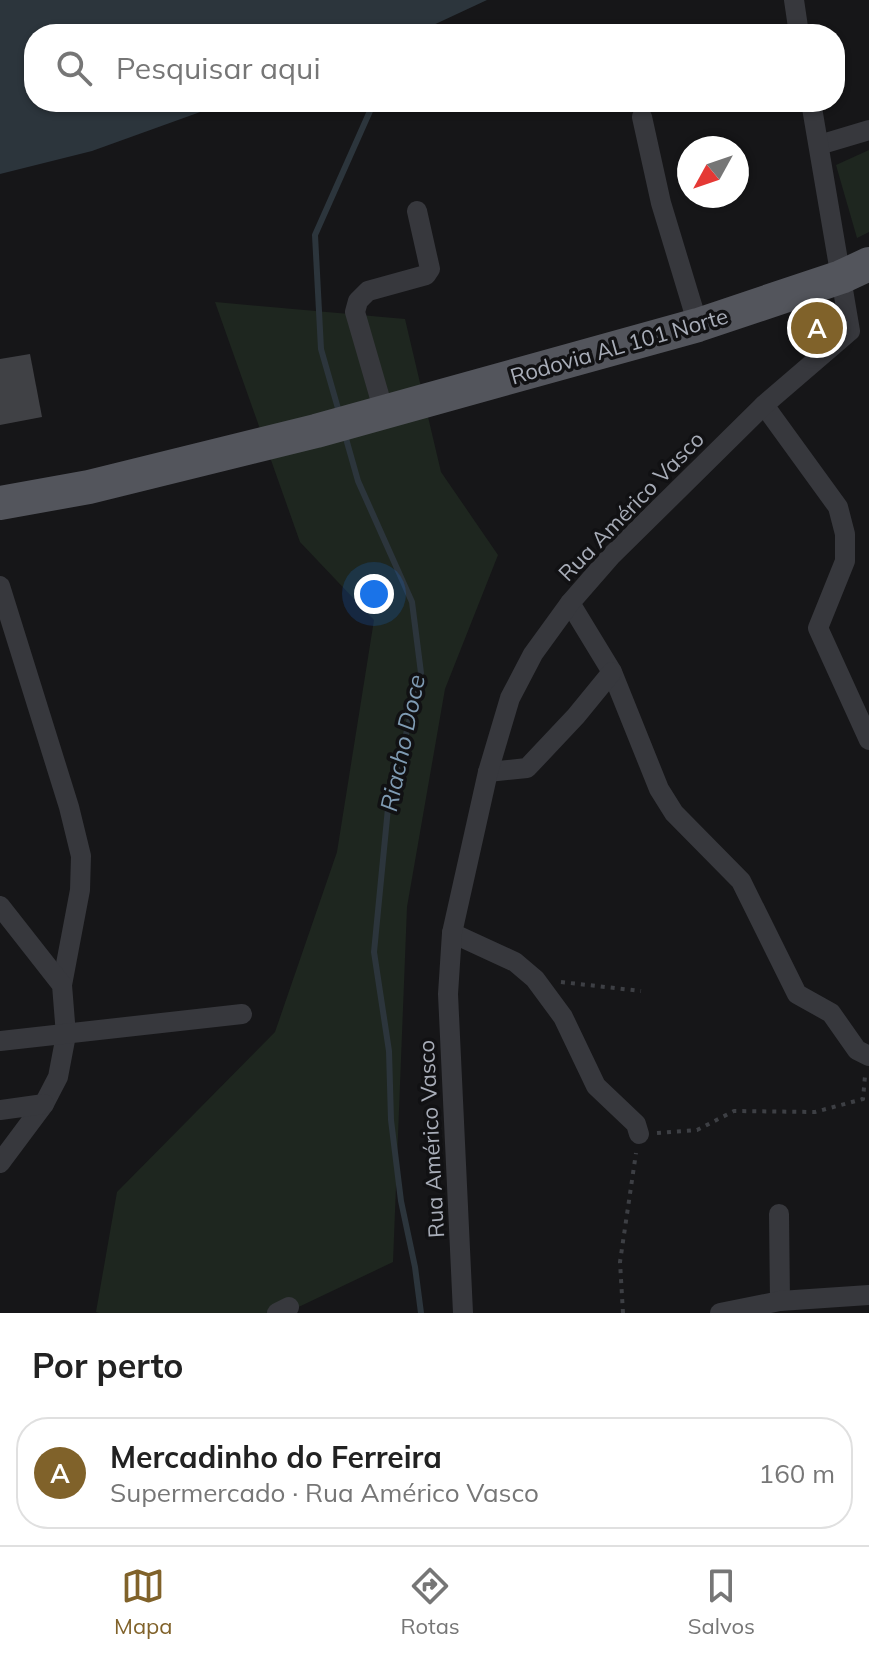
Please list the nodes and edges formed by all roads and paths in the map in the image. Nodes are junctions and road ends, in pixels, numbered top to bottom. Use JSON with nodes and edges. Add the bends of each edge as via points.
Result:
{"nodes":[{"id":1,"x":794,"y":0,"type":"edge"},
{"id":2,"x":798,"y":24,"type":"edge"},
{"id":3,"x":813,"y":112,"type":"edge"},
{"id":4,"x":642,"y":117,"type":"dead end"},
{"id":5,"x":869,"y":130,"type":"edge"},
{"id":6,"x":819,"y":145,"type":"junction"},
{"id":7,"x":417,"y":211,"type":"dead end"},
{"id":8,"x":855,"y":270,"type":"edge"},
{"id":9,"x":698,"y":325,"type":"junction"},
{"id":10,"x":764,"y":405,"type":"junction"},
{"id":11,"x":375,"y":414,"type":"junction"},
{"id":12,"x":0,"y":503,"type":"edge"},
{"id":13,"x":0,"y":586,"type":"edge"},
{"id":14,"x":570,"y":603,"type":"junction"},
{"id":15,"x":612,"y":672,"type":"junction"},
{"id":16,"x":869,"y":740,"type":"edge"},
{"id":17,"x":488,"y":772,"type":"junction"},
{"id":18,"x":0,"y":906,"type":"edge"},
{"id":19,"x":452,"y":933,"type":"junction"},
{"id":20,"x":535,"y":979,"type":"junction"},
{"id":21,"x":62,"y":985,"type":"junction"},
{"id":22,"x":641,"y":991,"type":"dead end"},
{"id":23,"x":242,"y":1014,"type":"dead end"},
{"id":24,"x":66,"y":1035,"type":"junction"},
{"id":25,"x":0,"y":1041,"type":"edge"},
{"id":26,"x":868,"y":1055,"type":"edge"},
{"id":27,"x":44,"y":1104,"type":"junction"},
{"id":28,"x":0,"y":1110,"type":"edge"},
{"id":29,"x":639,"y":1134,"type":"junction"},
{"id":30,"x":0,"y":1163,"type":"edge"},
{"id":31,"x":779,"y":1214,"type":"dead end"},
{"id":32,"x":869,"y":1295,"type":"edge"},
{"id":33,"x":780,"y":1301,"type":"junction"},
{"id":34,"x":463,"y":1313,"type":"edge"},
{"id":35,"x":623,"y":1313,"type":"edge"},
{"id":36,"x":720,"y":1313,"type":"edge"}],
"edges":[{"from":1,"to":2,"type":"street"},
{"from":3,"to":6,"type":"street","name":"Rua Américo Vasco"},
{"from":4,"to":9,"type":"street","via":[[661,203]]},
{"from":5,"to":6,"type":"street"},
{"from":6,"to":8,"type":"street","name":"Rua Américo Vasco"},
{"from":7,"to":11,"type":"street","via":[[430,269],[426,275],[368,291],[355,312]]},
{"from":8,"to":9,"type":"main road","name":"Rodovia AL 101 Norte"},
{"from":8,"to":10,"type":"street","name":"Rua Américo Vasco","via":[[850,331]]},
{"from":9,"to":11,"type":"main road","name":"Rodovia AL 101 Norte"},
{"from":10,"to":14,"type":"street","name":"Rua Américo Vasco"},
{"from":10,"to":16,"type":"street","via":[[838,507],[845,561],[818,628]]},
{"from":11,"to":12,"type":"main road","name":"Rodovia AL 101 Norte","via":[[89,487]]},
{"from":13,"to":21,"type":"street","via":[[81,856]]},
{"from":14,"to":15,"type":"street"},
{"from":14,"to":17,"type":"street","name":"Rua Américo Vasco","via":[[533,654],[510,698]]},
{"from":15,"to":17,"type":"street","via":[[527,768]]},
{"from":15,"to":26,"type":"street","via":[[659,789],[674,813],[741,881],[797,994],[831,1013],[857,1050]]},
{"from":17,"to":19,"type":"street","name":"Rua Américo Vasco"},
{"from":18,"to":21,"type":"street"},
{"from":19,"to":20,"type":"street","via":[[515,962]]},
{"from":19,"to":34,"type":"street","name":"Rua Américo Vasco","via":[[448,994]]},
{"from":20,"to":22,"type":"path"},
{"from":20,"to":29,"type":"street","via":[[563,1017],[596,1086],[636,1124]]},
{"from":21,"to":24,"type":"street"},
{"from":23,"to":24,"type":"street"},
{"from":24,"to":25,"type":"street"},
{"from":24,"to":27,"type":"street","via":[[58,1077]]},
{"from":26,"to":29,"type":"path","via":[[863,1099],[815,1112],[734,1111],[697,1130]]},
{"from":27,"to":28,"type":"street"},
{"from":27,"to":30,"type":"street"},
{"from":29,"to":35,"type":"path","via":[[620,1262]]},
{"from":31,"to":33,"type":"street"},
{"from":32,"to":33,"type":"street"},
{"from":33,"to":36,"type":"street"}]}
